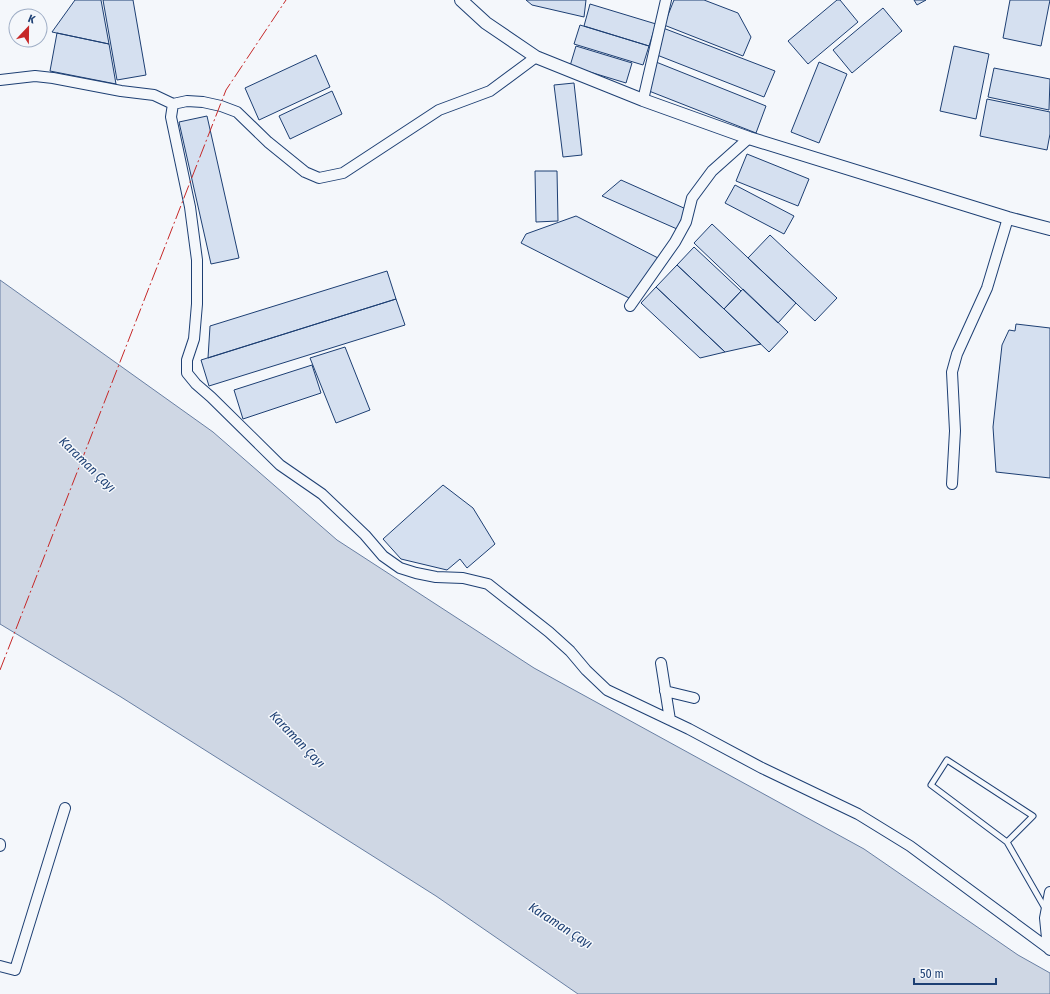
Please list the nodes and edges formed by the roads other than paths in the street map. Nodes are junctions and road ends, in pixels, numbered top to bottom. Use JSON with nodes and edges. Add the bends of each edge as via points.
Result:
{"nodes":[{"id":1,"x":461,"y":0,"type":"edge"},
{"id":2,"x":666,"y":0,"type":"edge"},
{"id":3,"x":536,"y":57,"type":"junction"},
{"id":4,"x":0,"y":80,"type":"edge"},
{"id":5,"x":643,"y":100,"type":"junction"},
{"id":6,"x":173,"y":104,"type":"junction"},
{"id":7,"x":749,"y":138,"type":"junction"},
{"id":8,"x":1008,"y":218,"type":"junction"},
{"id":9,"x":1050,"y":229,"type":"edge"},
{"id":10,"x":630,"y":306,"type":"dead end"},
{"id":11,"x":952,"y":484,"type":"dead end"},
{"id":12,"x":660,"y":663,"type":"dead end"},
{"id":13,"x":665,"y":691,"type":"junction"},
{"id":14,"x":694,"y":698,"type":"dead end"},
{"id":15,"x":670,"y":720,"type":"junction"},
{"id":16,"x":65,"y":808,"type":"dead end"},
{"id":17,"x":1007,"y":842,"type":"junction"},
{"id":18,"x":1050,"y":892,"type":"edge"},
{"id":19,"x":1046,"y":911,"type":"junction"},
{"id":20,"x":1049,"y":949,"type":"edge"},
{"id":21,"x":0,"y":966,"type":"edge"}],
"edges":[{"from":1,"to":3,"type":"street","via":[[486,23]]},
{"from":2,"to":5,"type":"street"},
{"from":3,"to":5,"type":"street"},
{"from":3,"to":6,"type":"street","via":[[490,91],[439,110],[343,173],[319,178],[305,172],[236,112],[203,102],[187,101]]},
{"from":4,"to":6,"type":"street","via":[[35,76],[53,78],[154,95]]},
{"from":5,"to":7,"type":"street"},
{"from":6,"to":15,"type":"street","via":[[171,117],[190,207],[197,260],[194,339],[187,360],[187,373],[280,465],[322,494],[383,556],[400,568],[416,573],[463,578],[488,584],[550,632],[607,690]]},
{"from":7,"to":8,"type":"street"},
{"from":7,"to":10,"type":"street","via":[[712,170],[692,198],[686,222],[675,242]]},
{"from":8,"to":9,"type":"street"},
{"from":8,"to":11,"type":"street","via":[[987,288],[957,354],[952,372],[955,430]]},
{"from":12,"to":13,"type":"street"},
{"from":13,"to":14,"type":"street"},
{"from":13,"to":15,"type":"street"},
{"from":15,"to":20,"type":"street","via":[[858,814],[904,842]]},
{"from":16,"to":21,"type":"street","via":[[15,970]]},
{"from":17,"to":17,"type":"lane","via":[[931,785],[947,760],[1033,816]]},
{"from":17,"to":19,"type":"lane"},
{"from":18,"to":19,"type":"street"},
{"from":19,"to":20,"type":"street"}]}
